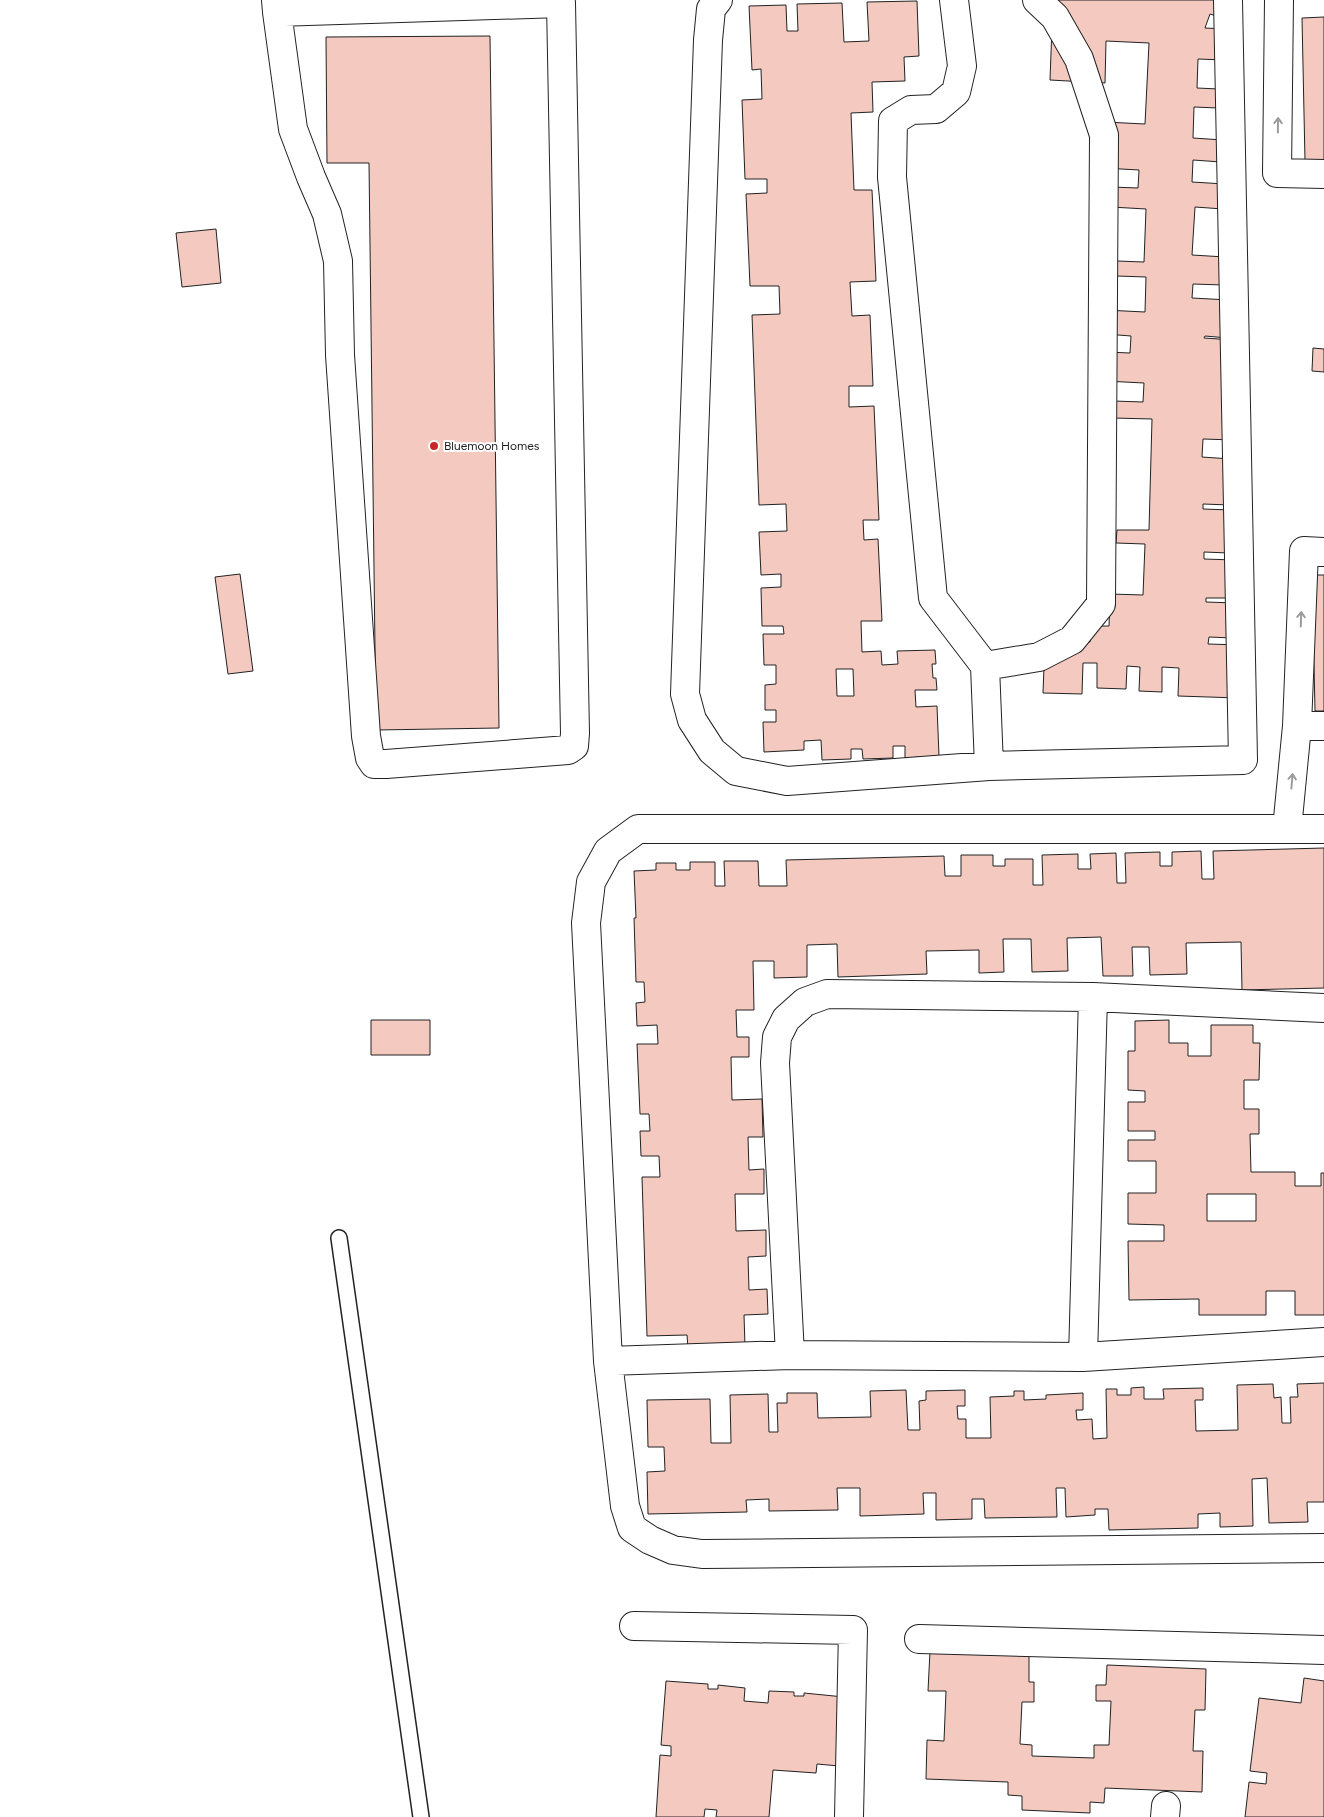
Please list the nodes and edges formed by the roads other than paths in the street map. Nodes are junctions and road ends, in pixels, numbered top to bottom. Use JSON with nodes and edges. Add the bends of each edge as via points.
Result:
{"nodes":[{"id":1,"x":718,"y":0,"type":"edge"},
{"id":2,"x":954,"y":0,"type":"edge"},
{"id":3,"x":1037,"y":0,"type":"edge"},
{"id":4,"x":1228,"y":0,"type":"edge"},
{"id":5,"x":1279,"y":0,"type":"edge"},
{"id":6,"x":276,"y":6,"type":"edge"},
{"id":7,"x":1324,"y":174,"type":"edge"},
{"id":8,"x":1324,"y":552,"type":"edge"},
{"id":9,"x":985,"y":666,"type":"junction"},
{"id":10,"x":1297,"y":726,"type":"junction"},
{"id":11,"x":1324,"y":726,"type":"edge"},
{"id":12,"x":989,"y":766,"type":"junction"},
{"id":13,"x":1287,"y":829,"type":"junction"},
{"id":14,"x":1324,"y":829,"type":"edge"},
{"id":15,"x":1092,"y":997,"type":"junction"},
{"id":16,"x":1324,"y":1008,"type":"edge"},
{"id":17,"x":339,"y":1238,"type":"dead end"},
{"id":18,"x":1324,"y":1342,"type":"edge"},
{"id":19,"x":790,"y":1355,"type":"junction"},
{"id":20,"x":1083,"y":1357,"type":"junction"},
{"id":21,"x":608,"y":1361,"type":"junction"},
{"id":22,"x":1324,"y":1548,"type":"edge"},
{"id":23,"x":634,"y":1626,"type":"dead end"},
{"id":24,"x":919,"y":1639,"type":"dead end"},
{"id":25,"x":1324,"y":1650,"type":"edge"},
{"id":26,"x":421,"y":1817,"type":"edge"},
{"id":27,"x":849,"y":1817,"type":"edge"}],
"edges":[{"from":1,"to":12,"type":"street","via":[[711,9],[708,40],[685,694],[692,720],[712,751],[736,770],[788,781]]},
{"from":2,"to":9,"type":"street","via":[[962,66],[956,92],[936,109],[911,110],[893,121],[892,177],[933,598]]},
{"from":3,"to":9,"type":"street","via":[[1055,17],[1080,59],[1104,135],[1101,604],[1072,640],[1039,657]]},
{"from":4,"to":12,"type":"street","via":[[1243,760]]},
{"from":7,"to":5,"type":"street","one_way":true,"via":[[1277,174]]},
{"from":6,"to":6,"type":"street","via":[[293,129],[328,214],[338,261],[340,355],[370,758],[374,764],[386,764],[568,750],[574,746],[575,733],[560,4]]},
{"from":10,"to":8,"type":"street","one_way":true,"via":[[1304,551]]},
{"from":9,"to":12,"type":"street"},
{"from":10,"to":11,"type":"street"},
{"from":13,"to":10,"type":"street","one_way":true},
{"from":13,"to":14,"type":"street"},
{"from":13,"to":21,"type":"street","via":[[638,830],[608,851],[591,882],[586,923]]},
{"from":15,"to":16,"type":"street"},
{"from":15,"to":19,"type":"street","via":[[827,994],[805,1002],[786,1019],[777,1037],[775,1063]]},
{"from":15,"to":20,"type":"street"},
{"from":17,"to":26,"type":"lane"},
{"from":18,"to":20,"type":"street"},
{"from":19,"to":20,"type":"street"},
{"from":19,"to":21,"type":"street"},
{"from":21,"to":22,"type":"street","via":[[625,1506],[632,1528],[673,1550],[702,1554]]},
{"from":23,"to":27,"type":"street","via":[[854,1630]]},
{"from":24,"to":25,"type":"street"}]}
